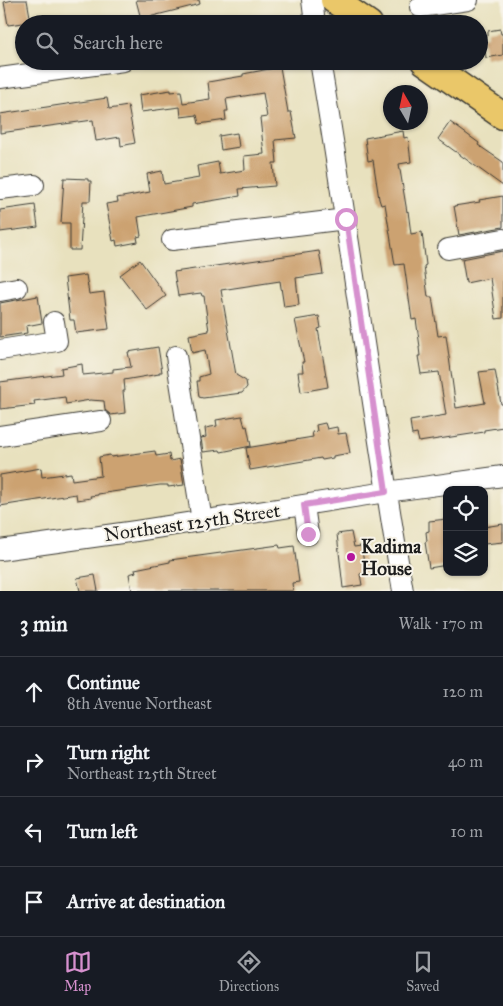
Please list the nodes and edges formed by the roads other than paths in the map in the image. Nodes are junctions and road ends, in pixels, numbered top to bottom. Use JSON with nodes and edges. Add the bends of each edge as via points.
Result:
{"nodes":[{"id":1,"x":312,"y":0,"type":"edge"},
{"id":2,"x":334,"y":0,"type":"edge"},
{"id":3,"x":468,"y":0,"type":"edge"},
{"id":4,"x":420,"y":7,"type":"dead end"},
{"id":5,"x":314,"y":15,"type":"edge"},
{"id":6,"x":356,"y":15,"type":"edge"},
{"id":7,"x":46,"y":70,"type":"edge"},
{"id":8,"x":321,"y":70,"type":"edge"},
{"id":9,"x":437,"y":70,"type":"edge"},
{"id":10,"x":0,"y":78,"type":"edge"},
{"id":11,"x":503,"y":116,"type":"edge"},
{"id":12,"x":34,"y":185,"type":"dead end"},
{"id":13,"x":0,"y":189,"type":"edge"},
{"id":14,"x":346,"y":219,"type":"junction"},
{"id":15,"x":503,"y":239,"type":"edge"},
{"id":16,"x":172,"y":240,"type":"dead end"},
{"id":17,"x":448,"y":249,"type":"dead end"},
{"id":18,"x":54,"y":322,"type":"dead end"},
{"id":19,"x":0,"y":350,"type":"edge"},
{"id":20,"x":176,"y":356,"type":"dead end"},
{"id":21,"x":101,"y":421,"type":"dead end"},
{"id":22,"x":0,"y":436,"type":"edge"},
{"id":23,"x":503,"y":476,"type":"edge"},
{"id":24,"x":386,"y":492,"type":"junction"},
{"id":25,"x":304,"y":505,"type":"junction"},
{"id":26,"x":202,"y":521,"type":"junction"},
{"id":27,"x":308,"y":534,"type":"dead end"},
{"id":28,"x":0,"y":550,"type":"edge"},
{"id":29,"x":403,"y":591,"type":"edge"}],
"edges":[{"from":1,"to":5,"type":"street"},
{"from":2,"to":6,"type":"main road"},
{"from":3,"to":4,"type":"street"},
{"from":7,"to":10,"type":"street"},
{"from":8,"to":14,"type":"street"},
{"from":9,"to":11,"type":"main road"},
{"from":12,"to":13,"type":"street"},
{"from":14,"to":16,"type":"street"},
{"from":14,"to":24,"type":"street"},
{"from":15,"to":17,"type":"street"},
{"from":18,"to":19,"type":"street","via":[[57,341]]},
{"from":20,"to":26,"type":"street"},
{"from":21,"to":22,"type":"street"},
{"from":23,"to":24,"type":"street","name":"Northeast 125th Street"},
{"from":24,"to":25,"type":"street","name":"Northeast 125th Street"},
{"from":24,"to":29,"type":"street"},
{"from":25,"to":26,"type":"street","name":"Northeast 125th Street"},
{"from":25,"to":27,"type":"street"},
{"from":26,"to":28,"type":"street","name":"Northeast 125th Street"}]}
